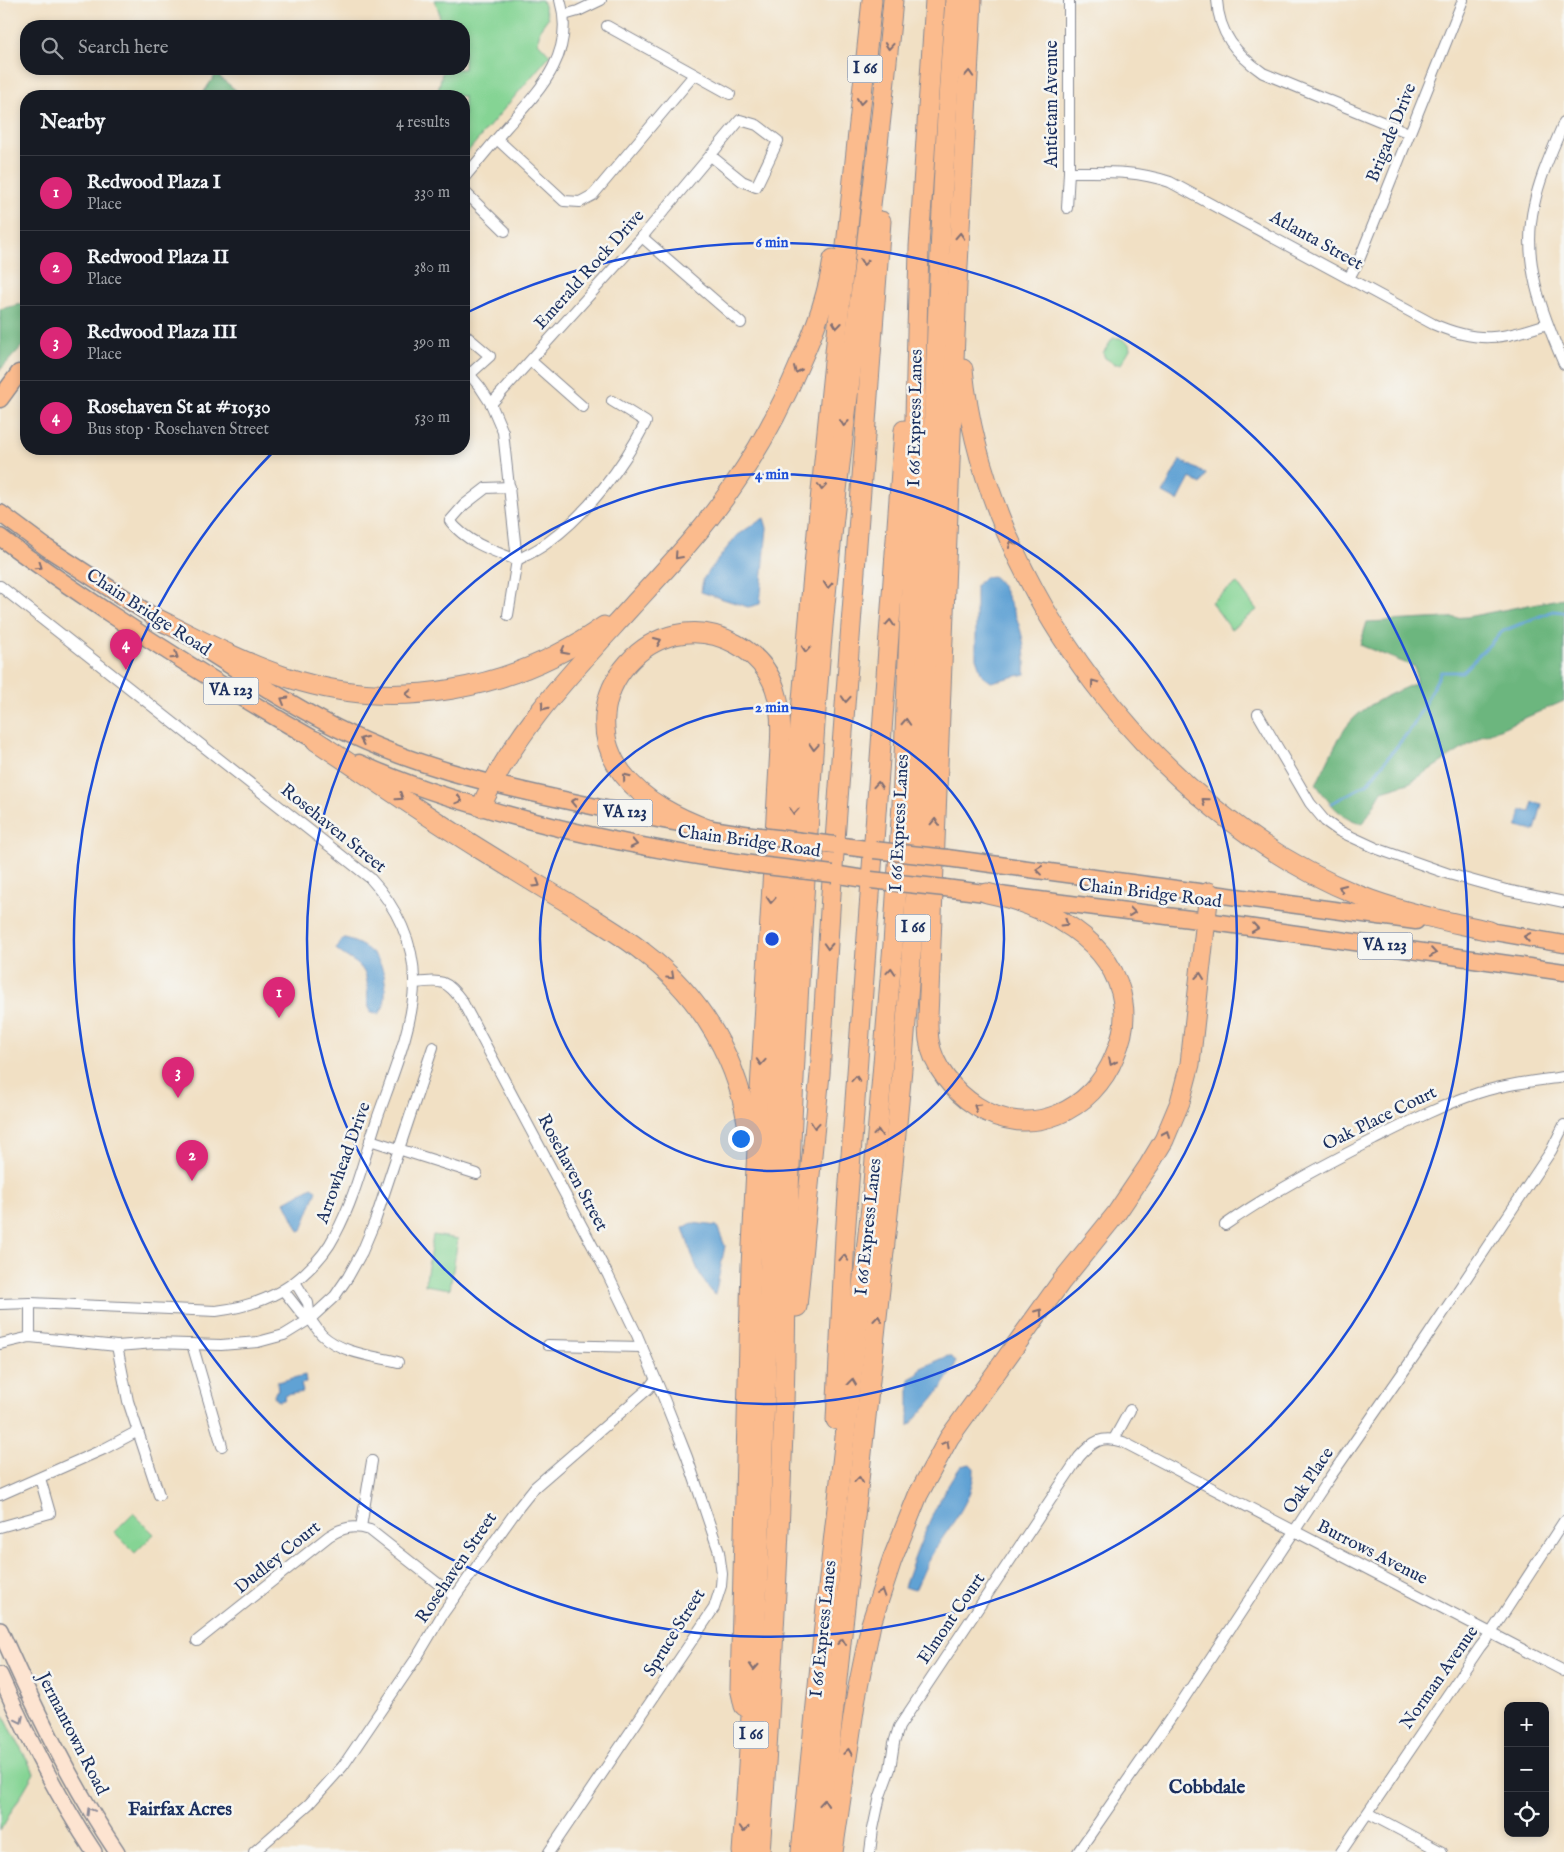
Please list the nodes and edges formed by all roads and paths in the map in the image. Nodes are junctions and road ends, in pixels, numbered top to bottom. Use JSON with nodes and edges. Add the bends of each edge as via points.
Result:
{"nodes":[{"id":1,"x":560,"y":0,"type":"edge"},
{"id":2,"x":601,"y":0,"type":"edge"},
{"id":3,"x":872,"y":0,"type":"edge"},
{"id":4,"x":893,"y":0,"type":"edge"},
{"id":5,"x":935,"y":0,"type":"edge"},
{"id":6,"x":955,"y":0,"type":"edge"},
{"id":7,"x":972,"y":0,"type":"edge"},
{"id":8,"x":1069,"y":0,"type":"edge"},
{"id":9,"x":1217,"y":0,"type":"edge"},
{"id":10,"x":1463,"y":0,"type":"edge"},
{"id":11,"x":564,"y":16,"type":"junction"},
{"id":12,"x":607,"y":26,"type":"dead end"},
{"id":13,"x":694,"y":75,"type":"junction"},
{"id":14,"x":885,"y":92,"type":"junction"},
{"id":15,"x":730,"y":94,"type":"dead end"},
{"id":16,"x":1564,"y":122,"type":"edge"},
{"id":17,"x":1409,"y":133,"type":"junction"},
{"id":18,"x":858,"y":138,"type":"junction"},
{"id":19,"x":497,"y":139,"type":"junction"},
{"id":20,"x":711,"y":156,"type":"junction"},
{"id":21,"x":470,"y":171,"type":"edge"},
{"id":22,"x":1069,"y":172,"type":"junction"},
{"id":23,"x":470,"y":197,"type":"edge"},
{"id":24,"x":1067,"y":208,"type":"dead end"},
{"id":25,"x":505,"y":231,"type":"dead end"},
{"id":26,"x":642,"y":237,"type":"junction"},
{"id":27,"x":919,"y":247,"type":"junction"},
{"id":28,"x":1349,"y":278,"type":"junction"},
{"id":29,"x":957,"y":285,"type":"junction"},
{"id":30,"x":741,"y":323,"type":"dead end"},
{"id":31,"x":1547,"y":324,"type":"junction"},
{"id":32,"x":470,"y":339,"type":"edge"},
{"id":33,"x":531,"y":361,"type":"junction"},
{"id":34,"x":1564,"y":364,"type":"edge"},
{"id":35,"x":470,"y":369,"type":"edge"},
{"id":36,"x":20,"y":372,"type":"edge"},
{"id":37,"x":20,"y":373,"type":"edge"},
{"id":38,"x":470,"y":375,"type":"edge"},
{"id":39,"x":0,"y":390,"type":"edge"},
{"id":40,"x":0,"y":399,"type":"edge"},
{"id":41,"x":612,"y":401,"type":"dead end"},
{"id":42,"x":491,"y":404,"type":"junction"},
{"id":43,"x":583,"y":407,"type":"dead end"},
{"id":44,"x":510,"y":488,"type":"junction"},
{"id":45,"x":0,"y":513,"type":"edge"},
{"id":46,"x":0,"y":537,"type":"edge"},
{"id":47,"x":517,"y":560,"type":"junction"},
{"id":48,"x":0,"y":586,"type":"edge"},
{"id":49,"x":634,"y":605,"type":"junction"},
{"id":50,"x":508,"y":615,"type":"dead end"},
{"id":51,"x":154,"y":617,"type":"junction"},
{"id":52,"x":1258,"y":714,"type":"dead end"},
{"id":53,"x":316,"y":741,"type":"junction"},
{"id":54,"x":491,"y":784,"type":"junction"},
{"id":55,"x":481,"y":807,"type":"junction"},
{"id":56,"x":710,"y":830,"type":"junction"},
{"id":57,"x":874,"y":842,"type":"junction"},
{"id":58,"x":835,"y":845,"type":"junction"},
{"id":59,"x":833,"y":874,"type":"junction"},
{"id":60,"x":871,"y":880,"type":"junction"},
{"id":61,"x":1209,"y":892,"type":"junction"},
{"id":62,"x":987,"y":893,"type":"junction"},
{"id":63,"x":1564,"y":902,"type":"edge"},
{"id":64,"x":1206,"y":921,"type":"junction"},
{"id":65,"x":1490,"y":931,"type":"junction"},
{"id":66,"x":1564,"y":944,"type":"edge"},
{"id":67,"x":1564,"y":972,"type":"edge"},
{"id":68,"x":414,"y":982,"type":"junction"},
{"id":69,"x":433,"y":1047,"type":"dead end"},
{"id":70,"x":1564,"y":1077,"type":"edge"},
{"id":71,"x":1564,"y":1125,"type":"edge"},
{"id":72,"x":370,"y":1140,"type":"junction"},
{"id":73,"x":399,"y":1149,"type":"junction"},
{"id":74,"x":477,"y":1174,"type":"dead end"},
{"id":75,"x":1225,"y":1225,"type":"dead end"},
{"id":76,"x":751,"y":1266,"type":"junction"},
{"id":77,"x":295,"y":1282,"type":"junction"},
{"id":78,"x":283,"y":1290,"type":"junction"},
{"id":79,"x":30,"y":1303,"type":"junction"},
{"id":80,"x":0,"y":1304,"type":"edge"},
{"id":81,"x":310,"y":1319,"type":"junction"},
{"id":82,"x":30,"y":1337,"type":"junction"},
{"id":83,"x":0,"y":1344,"type":"edge"},
{"id":84,"x":192,"y":1344,"type":"junction"},
{"id":85,"x":548,"y":1345,"type":"dead end"},
{"id":86,"x":117,"y":1346,"type":"junction"},
{"id":87,"x":642,"y":1347,"type":"junction"},
{"id":88,"x":398,"y":1362,"type":"dead end"},
{"id":89,"x":655,"y":1380,"type":"junction"},
{"id":90,"x":1130,"y":1410,"type":"dead end"},
{"id":91,"x":783,"y":1428,"type":"junction"},
{"id":92,"x":138,"y":1431,"type":"junction"},
{"id":93,"x":1114,"y":1439,"type":"junction"},
{"id":94,"x":222,"y":1446,"type":"dead end"},
{"id":95,"x":372,"y":1461,"type":"dead end"},
{"id":96,"x":40,"y":1478,"type":"junction"},
{"id":97,"x":0,"y":1495,"type":"edge"},
{"id":98,"x":159,"y":1495,"type":"dead end"},
{"id":99,"x":1564,"y":1521,"type":"edge"},
{"id":100,"x":0,"y":1527,"type":"edge"},
{"id":101,"x":361,"y":1527,"type":"junction"},
{"id":102,"x":1295,"y":1532,"type":"junction"},
{"id":103,"x":828,"y":1586,"type":"junction"},
{"id":104,"x":455,"y":1597,"type":"junction"},
{"id":105,"x":0,"y":1630,"type":"edge"},
{"id":106,"x":1491,"y":1633,"type":"junction"},
{"id":107,"x":197,"y":1641,"type":"dead end"},
{"id":108,"x":1564,"y":1671,"type":"edge"},
{"id":109,"x":0,"y":1675,"type":"edge"},
{"id":110,"x":750,"y":1740,"type":"junction"},
{"id":111,"x":1368,"y":1813,"type":"junction"},
{"id":112,"x":94,"y":1852,"type":"edge"},
{"id":113,"x":117,"y":1852,"type":"edge"},
{"id":114,"x":254,"y":1852,"type":"edge"},
{"id":115,"x":549,"y":1852,"type":"edge"},
{"id":116,"x":742,"y":1852,"type":"edge"},
{"id":117,"x":760,"y":1852,"type":"edge"},
{"id":118,"x":801,"y":1852,"type":"edge"},
{"id":119,"x":819,"y":1852,"type":"edge"},
{"id":120,"x":833,"y":1852,"type":"edge"},
{"id":121,"x":870,"y":1852,"type":"edge"},
{"id":122,"x":1078,"y":1852,"type":"edge"},
{"id":123,"x":1341,"y":1852,"type":"edge"},
{"id":124,"x":1442,"y":1852,"type":"edge"}],
"edges":[{"from":1,"to":11,"type":"street"},
{"from":2,"to":11,"type":"street"},
{"from":3,"to":18,"type":"highway","number":"I 66","one_way":true},
{"from":4,"to":14,"type":"highway","one_way":true},
{"from":5,"to":27,"type":"highway","name":"I 66 Express Lanes"},
{"from":119,"to":6,"type":"highway","number":"I 66","one_way":true,"via":[[893,1181],[906,1015],[924,726],[944,148]]},
{"from":29,"to":7,"type":"highway","one_way":true},
{"from":8,"to":22,"type":"street","name":"Antietam Avenue"},
{"from":9,"to":17,"type":"street","via":[[1222,27],[1230,43],[1247,62],[1263,73]]},
{"from":10,"to":17,"type":"street","name":"Brigade Drive"},
{"from":11,"to":19,"type":"street","via":[[563,40],[554,67],[534,97]]},
{"from":12,"to":13,"type":"street"},
{"from":13,"to":15,"type":"street"},
{"from":13,"to":19,"type":"street","via":[[593,194],[580,202],[564,201]]},
{"from":14,"to":58,"type":"highway","one_way":true,"via":[[884,177]]},
{"from":14,"to":91,"type":"highway","one_way":true,"via":[[839,464],[815,719],[796,1035]]},
{"from":16,"to":31,"type":"street","via":[[1540,184],[1530,230],[1530,258]]},
{"from":17,"to":28,"type":"street","name":"Brigade Drive"},
{"from":18,"to":49,"type":"highway","one_way":true,"via":[[841,197],[832,266],[821,310],[786,396],[732,487]]},
{"from":18,"to":110,"type":"highway","number":"I 66","one_way":true,"via":[[806,648],[784,946]]},
{"from":19,"to":21,"type":"street"},
{"from":20,"to":20,"type":"street","name":"Emerald Rock Drive","via":[[740,120],[757,125],[778,141],[756,187],[742,182]]},
{"from":20,"to":26,"type":"street","name":"Emerald Rock Drive"},
{"from":22,"to":24,"type":"street","name":"Antietam Avenue"},
{"from":22,"to":28,"type":"street","name":"Atlanta Street","via":[[1134,172],[1170,182]]},
{"from":23,"to":25,"type":"street"},
{"from":26,"to":30,"type":"street"},
{"from":26,"to":33,"type":"street","name":"Emerald Rock Drive"},
{"from":57,"to":27,"type":"highway","one_way":true},
{"from":103,"to":27,"type":"highway","name":"I 66 Express Lanes","one_way":true,"via":[[871,1207],[893,944],[911,586]]},
{"from":28,"to":31,"type":"street","name":"Atlanta Street","via":[[1433,324],[1463,335],[1501,337]]},
{"from":62,"to":29,"type":"highway","one_way":true,"via":[[1036,908],[1076,930],[1109,965],[1124,1004],[1119,1046],[1096,1088],[1070,1109],[1037,1121],[998,1117],[965,1099],[939,1067],[929,1041],[928,982]]},
{"from":65,"to":29,"type":"highway","one_way":true,"via":[[1388,906],[1328,882],[1282,857],[1240,830],[1200,798],[1147,748],[1111,706],[1066,644],[1036,594],[990,488],[965,389]]},
{"from":31,"to":34,"type":"street"},
{"from":32,"to":35,"type":"street","via":[[490,356]]},
{"from":33,"to":42,"type":"street","name":"Emerald Rock Drive"},
{"from":33,"to":43,"type":"street"},
{"from":36,"to":39,"type":"street"},
{"from":37,"to":40,"type":"main road"},
{"from":38,"to":42,"type":"street"},
{"from":41,"to":47,"type":"street","via":[[646,422],[636,440],[606,486],[573,520],[547,544]]},
{"from":42,"to":44,"type":"street","via":[[503,432]]},
{"from":44,"to":47,"type":"street"},
{"from":44,"to":47,"type":"street","via":[[486,488],[450,521],[483,547]]},
{"from":45,"to":51,"type":"main road","name":"Chain Bridge Road","number":"VA 123","via":[[47,548]]},
{"from":46,"to":53,"type":"main road","name":"Chain Bridge Road","number":"VA 123","one_way":true,"via":[[168,651]]},
{"from":47,"to":50,"type":"street"},
{"from":48,"to":68,"type":"street","name":"Rosehaven Street","via":[[370,878],[398,917],[410,954]]},
{"from":49,"to":51,"type":"highway","one_way":true,"via":[[576,645],[511,675],[473,686],[409,694],[337,690],[290,678],[237,657]]},
{"from":49,"to":54,"type":"highway","one_way":true,"via":[[563,682]]},
{"from":54,"to":51,"type":"main road","name":"Chain Bridge Road","number":"VA 123","one_way":true,"via":[[428,766],[348,734],[274,694]]},
{"from":52,"to":63,"type":"street","via":[[1310,803],[1325,821],[1339,830],[1378,849],[1448,874]]},
{"from":53,"to":55,"type":"main road","name":"Chain Bridge Road","number":"VA 123","one_way":true,"via":[[385,774]]},
{"from":53,"to":76,"type":"highway","one_way":true,"via":[[455,834],[628,941],[662,967],[698,1005],[721,1043],[743,1102],[750,1144]]},
{"from":54,"to":55,"type":"highway"},
{"from":56,"to":54,"type":"main road","name":"Chain Bridge Road","number":"VA 123","one_way":true},
{"from":55,"to":59,"type":"main road","name":"Chain Bridge Road","number":"VA 123","one_way":true,"bridge":true,"via":[[637,845]]},
{"from":56,"to":58,"type":"main road","name":"Chain Bridge Road","number":"VA 123","bridge":true},
{"from":56,"to":76,"type":"highway","one_way":true,"via":[[669,812],[632,784],[615,761],[605,732],[607,701],[619,674],[643,648],[678,634],[716,636],[748,651],[769,675],[780,709]]},
{"from":57,"to":58,"type":"main road","name":"Chain Bridge Road","number":"VA 123"},
{"from":57,"to":60,"type":"highway"},
{"from":61,"to":57,"type":"main road","name":"Chain Bridge Road","number":"VA 123","one_way":true,"bridge":true,"via":[[947,858]]},
{"from":58,"to":59,"type":"highway"},
{"from":59,"to":60,"type":"main road","name":"Chain Bridge Road","number":"VA 123"},
{"from":59,"to":91,"type":"highway","one_way":true,"via":[[818,1094],[794,1336],[792,1389]]},
{"from":60,"to":62,"type":"main road","name":"Chain Bridge Road","number":"VA 123","bridge":true},
{"from":103,"to":60,"type":"highway","one_way":true,"via":[[845,1237]]},
{"from":61,"to":64,"type":"highway"},
{"from":61,"to":65,"type":"main road","name":"Chain Bridge Road","number":"VA 123"},
{"from":62,"to":64,"type":"main road","name":"Chain Bridge Road","number":"VA 123","one_way":true},
{"from":64,"to":67,"type":"main road","name":"Chain Bridge Road","number":"VA 123","one_way":true},
{"from":120,"to":64,"type":"highway","one_way":true,"via":[[856,1697],[871,1624],[918,1495],[949,1438],[1061,1282],[1116,1214],[1164,1140],[1180,1102],[1190,1064]]},
{"from":66,"to":65,"type":"main road","name":"Chain Bridge Road","number":"VA 123","one_way":true},
{"from":68,"to":72,"type":"street","name":"Arrowhead Drive","via":[[407,1030]]},
{"from":68,"to":87,"type":"street","name":"Rosehaven Street","via":[[448,984],[462,1001],[608,1275]]},
{"from":69,"to":73,"type":"street"},
{"from":70,"to":75,"type":"street","name":"Oak Place Court","via":[[1504,1086],[1455,1102],[1400,1126],[1315,1169]]},
{"from":71,"to":102,"type":"street","name":"Oak Place","via":[[1550,1151]]},
{"from":72,"to":73,"type":"street"},
{"from":72,"to":77,"type":"street","name":"Arrowhead Drive","via":[[335,1237]]},
{"from":73,"to":74,"type":"street"},
{"from":73,"to":81,"type":"street","via":[[362,1252],[335,1296]]},
{"from":76,"to":110,"type":"highway","via":[[740,1688]]},
{"from":77,"to":78,"type":"street","name":"Arrowhead Drive"},
{"from":77,"to":81,"type":"street","via":[[308,1303]]},
{"from":78,"to":79,"type":"street","name":"Arrowhead Drive","via":[[254,1303],[216,1311]]},
{"from":78,"to":81,"type":"street"},
{"from":79,"to":80,"type":"street","name":"Arrowhead Drive"},
{"from":79,"to":82,"type":"street"},
{"from":81,"to":84,"type":"street","via":[[284,1334],[258,1342]]},
{"from":81,"to":88,"type":"street","via":[[323,1336],[335,1343]]},
{"from":82,"to":83,"type":"street"},
{"from":82,"to":86,"type":"street"},
{"from":84,"to":86,"type":"street"},
{"from":84,"to":94,"type":"street"},
{"from":85,"to":87,"type":"street"},
{"from":86,"to":92,"type":"street","via":[[128,1401]]},
{"from":87,"to":89,"type":"street","name":"Rosehaven Street"},
{"from":89,"to":104,"type":"street","name":"Rosehaven Street","via":[[535,1486]]},
{"from":89,"to":115,"type":"street","name":"Spruce Street","via":[[712,1527],[721,1562],[720,1592],[710,1614]]},
{"from":90,"to":93,"type":"street"},
{"from":91,"to":117,"type":"highway","via":[[771,1709]]},
{"from":92,"to":96,"type":"street"},
{"from":92,"to":98,"type":"street"},
{"from":93,"to":102,"type":"street","name":"Burrows Avenue"},
{"from":93,"to":121,"type":"street","name":"Elmont Court","via":[[1094,1442],[1079,1457],[899,1727],[874,1821]]},
{"from":95,"to":101,"type":"street"},
{"from":96,"to":97,"type":"street"},
{"from":96,"to":100,"type":"street","via":[[50,1513]]},
{"from":99,"to":106,"type":"street","name":"Norman Avenue"},
{"from":101,"to":104,"type":"street","via":[[370,1530]]},
{"from":101,"to":107,"type":"street","name":"Dudley Court","via":[[349,1527],[329,1536]]},
{"from":102,"to":106,"type":"street","name":"Burrows Avenue"},
{"from":102,"to":122,"type":"street","name":"Oak Place"},
{"from":103,"to":118,"type":"highway","name":"I 66 Express Lanes"},
{"from":104,"to":114,"type":"street","name":"Rosehaven Street","via":[[343,1766],[309,1804]]},
{"from":113,"to":105,"type":"main road","name":"Jermantown Road","one_way":true,"via":[[57,1753]]},
{"from":106,"to":108,"type":"street","name":"Burrows Avenue"},
{"from":106,"to":111,"type":"street","name":"Norman Avenue"},
{"from":109,"to":112,"type":"main road","one_way":true,"via":[[61,1800]]},
{"from":110,"to":116,"type":"highway","number":"I 66","one_way":true},
{"from":111,"to":123,"type":"street","name":"Norman Avenue"},
{"from":111,"to":124,"type":"street"}]}
